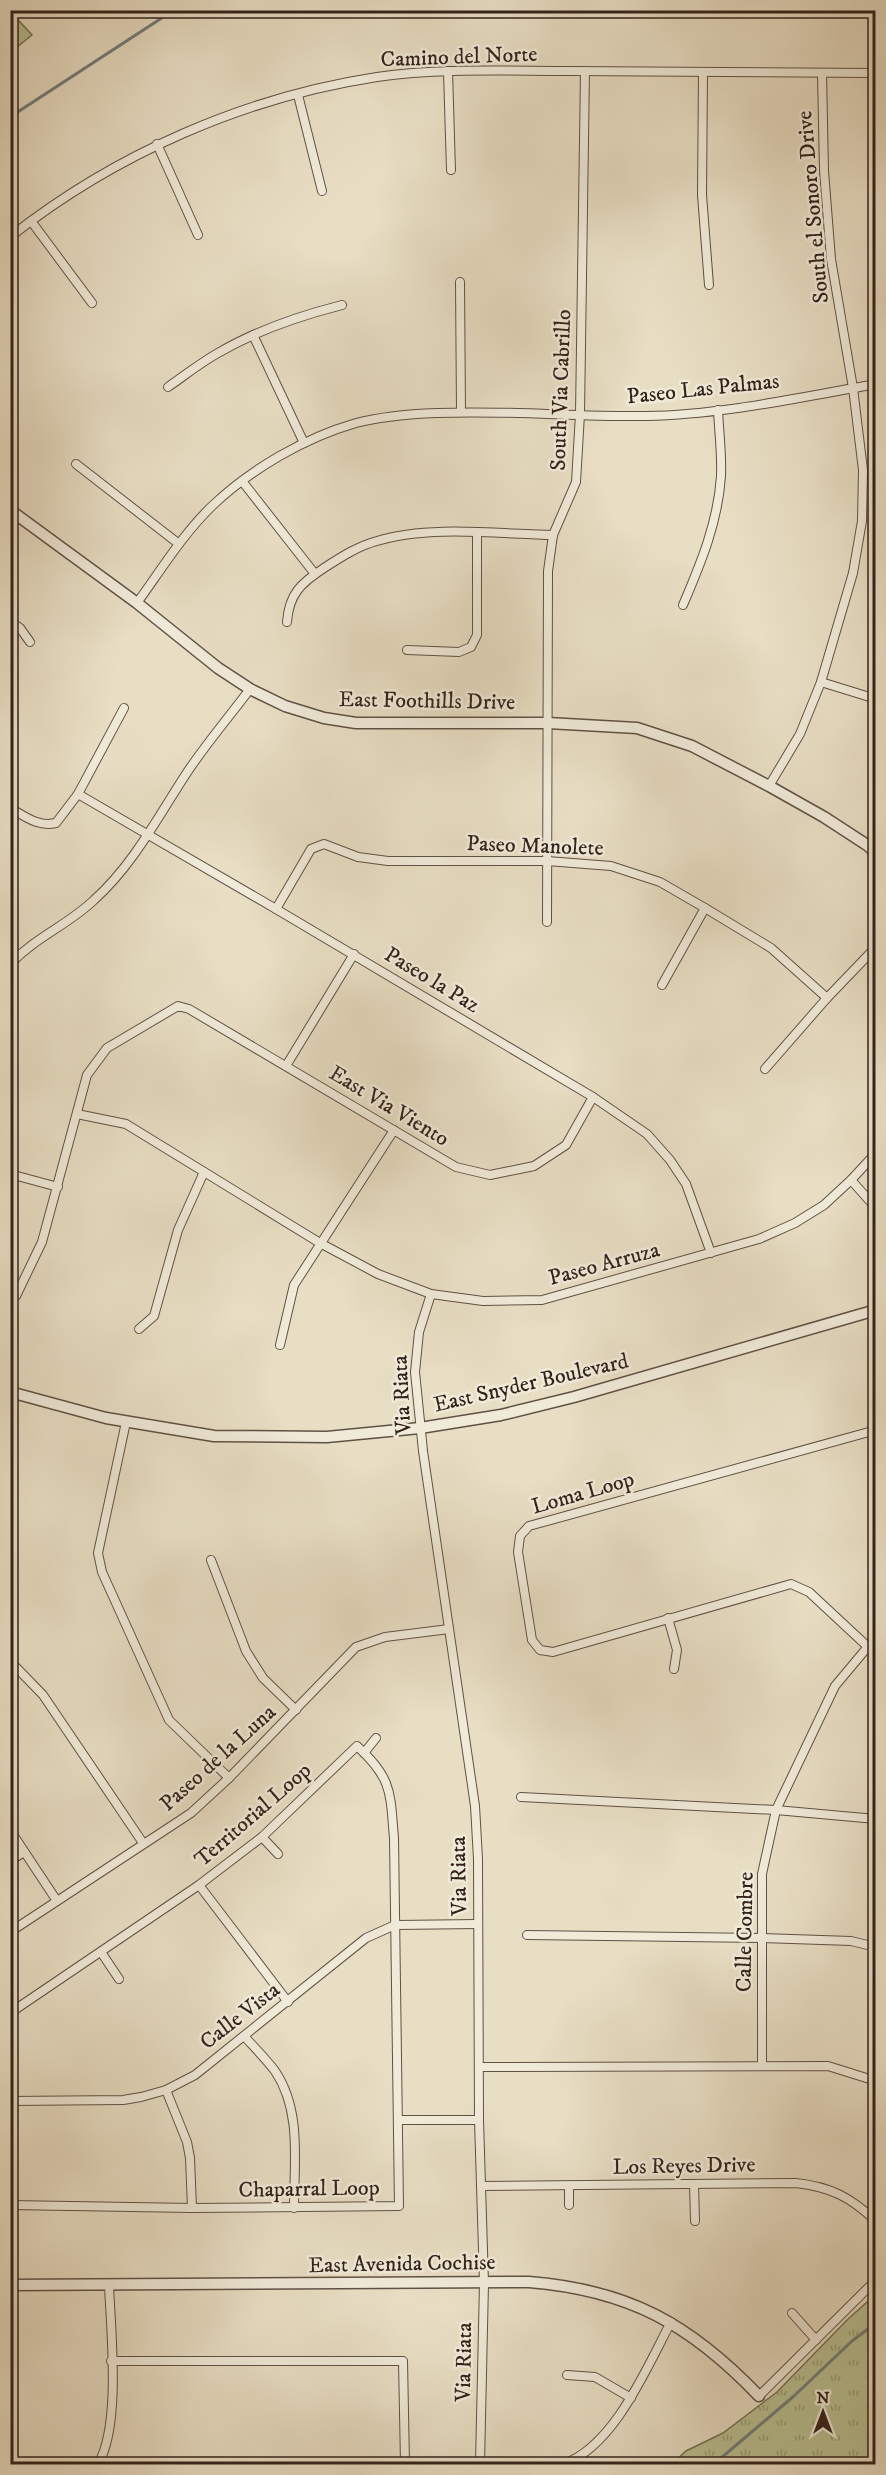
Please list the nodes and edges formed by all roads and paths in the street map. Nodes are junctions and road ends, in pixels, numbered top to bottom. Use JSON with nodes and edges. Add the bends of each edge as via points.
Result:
{"nodes":[{"id":1,"x":448,"y":71,"type":"junction"},
{"id":2,"x":585,"y":71,"type":"junction"},
{"id":3,"x":703,"y":72,"type":"junction"},
{"id":4,"x":822,"y":73,"type":"junction"},
{"id":5,"x":876,"y":73,"type":"edge"},
{"id":6,"x":298,"y":95,"type":"junction"},
{"id":7,"x":157,"y":144,"type":"junction"},
{"id":8,"x":451,"y":170,"type":"dead end"},
{"id":9,"x":322,"y":191,"type":"dead end"},
{"id":10,"x":31,"y":221,"type":"junction"},
{"id":11,"x":198,"y":235,"type":"dead end"},
{"id":12,"x":10,"y":237,"type":"edge"},
{"id":13,"x":460,"y":282,"type":"dead end"},
{"id":14,"x":709,"y":285,"type":"dead end"},
{"id":15,"x":92,"y":303,"type":"dead end"},
{"id":16,"x":342,"y":305,"type":"dead end"},
{"id":17,"x":253,"y":335,"type":"junction"},
{"id":18,"x":876,"y":384,"type":"edge"},
{"id":19,"x":168,"y":387,"type":"dead end"},
{"id":20,"x":853,"y":388,"type":"junction"},
{"id":21,"x":718,"y":410,"type":"junction"},
{"id":22,"x":461,"y":412,"type":"junction"},
{"id":23,"x":580,"y":414,"type":"junction"},
{"id":24,"x":304,"y":443,"type":"junction"},
{"id":25,"x":76,"y":464,"type":"dead end"},
{"id":26,"x":242,"y":482,"type":"junction"},
{"id":27,"x":10,"y":510,"type":"edge"},
{"id":28,"x":477,"y":533,"type":"junction"},
{"id":29,"x":553,"y":536,"type":"junction"},
{"id":30,"x":179,"y":544,"type":"junction"},
{"id":31,"x":315,"y":574,"type":"junction"},
{"id":32,"x":137,"y":603,"type":"junction"},
{"id":33,"x":683,"y":605,"type":"dead end"},
{"id":34,"x":10,"y":621,"type":"edge"},
{"id":35,"x":287,"y":622,"type":"dead end"},
{"id":36,"x":30,"y":642,"type":"dead end"},
{"id":37,"x":407,"y":650,"type":"dead end"},
{"id":38,"x":821,"y":682,"type":"junction"},
{"id":39,"x":250,"y":689,"type":"junction"},
{"id":40,"x":876,"y":699,"type":"edge"},
{"id":41,"x":124,"y":708,"type":"dead end"},
{"id":42,"x":548,"y":723,"type":"junction"},
{"id":43,"x":770,"y":786,"type":"junction"},
{"id":44,"x":78,"y":794,"type":"junction"},
{"id":45,"x":10,"y":808,"type":"edge"},
{"id":46,"x":148,"y":834,"type":"junction"},
{"id":47,"x":876,"y":852,"type":"edge"},
{"id":48,"x":547,"y":861,"type":"junction"},
{"id":49,"x":705,"y":908,"type":"junction"},
{"id":50,"x":276,"y":909,"type":"junction"},
{"id":51,"x":547,"y":922,"type":"dead end"},
{"id":52,"x":876,"y":947,"type":"edge"},
{"id":53,"x":354,"y":954,"type":"junction"},
{"id":54,"x":10,"y":964,"type":"edge"},
{"id":55,"x":662,"y":985,"type":"dead end"},
{"id":56,"x":827,"y":998,"type":"junction"},
{"id":57,"x":286,"y":1066,"type":"junction"},
{"id":58,"x":765,"y":1069,"type":"dead end"},
{"id":59,"x":593,"y":1097,"type":"junction"},
{"id":60,"x":76,"y":1114,"type":"junction"},
{"id":61,"x":394,"y":1130,"type":"junction"},
{"id":62,"x":876,"y":1153,"type":"edge"},
{"id":63,"x":204,"y":1172,"type":"junction"},
{"id":64,"x":10,"y":1174,"type":"edge"},
{"id":65,"x":851,"y":1180,"type":"junction"},
{"id":66,"x":58,"y":1187,"type":"junction"},
{"id":67,"x":876,"y":1208,"type":"edge"},
{"id":68,"x":320,"y":1243,"type":"junction"},
{"id":69,"x":711,"y":1253,"type":"junction"},
{"id":70,"x":431,"y":1294,"type":"junction"},
{"id":71,"x":16,"y":1296,"type":"dead end"},
{"id":72,"x":876,"y":1310,"type":"edge"},
{"id":73,"x":140,"y":1329,"type":"dead end"},
{"id":74,"x":280,"y":1345,"type":"dead end"},
{"id":75,"x":10,"y":1392,"type":"edge"},
{"id":76,"x":126,"y":1422,"type":"junction"},
{"id":77,"x":420,"y":1428,"type":"junction"},
{"id":78,"x":876,"y":1430,"type":"edge"},
{"id":79,"x":211,"y":1560,"type":"dead end"},
{"id":80,"x":668,"y":1618,"type":"junction"},
{"id":81,"x":449,"y":1629,"type":"junction"},
{"id":82,"x":876,"y":1637,"type":"edge"},
{"id":83,"x":867,"y":1646,"type":"junction"},
{"id":84,"x":10,"y":1661,"type":"edge"},
{"id":85,"x":674,"y":1669,"type":"dead end"},
{"id":86,"x":296,"y":1710,"type":"junction"},
{"id":87,"x":376,"y":1738,"type":"dead end"},
{"id":88,"x":364,"y":1753,"type":"junction"},
{"id":89,"x":229,"y":1778,"type":"junction"},
{"id":90,"x":521,"y":1797,"type":"dead end"},
{"id":91,"x":776,"y":1810,"type":"junction"},
{"id":92,"x":876,"y":1819,"type":"edge"},
{"id":93,"x":10,"y":1830,"type":"edge"},
{"id":94,"x":262,"y":1837,"type":"junction"},
{"id":95,"x":143,"y":1843,"type":"junction"},
{"id":96,"x":24,"y":1852,"type":"junction"},
{"id":97,"x":278,"y":1854,"type":"dead end"},
{"id":98,"x":10,"y":1861,"type":"edge"},
{"id":99,"x":200,"y":1885,"type":"junction"},
{"id":100,"x":57,"y":1901,"type":"junction"},
{"id":101,"x":478,"y":1924,"type":"junction"},
{"id":102,"x":395,"y":1925,"type":"junction"},
{"id":103,"x":10,"y":1932,"type":"edge"},
{"id":104,"x":526,"y":1935,"type":"dead end"},
{"id":105,"x":761,"y":1938,"type":"junction"},
{"id":106,"x":876,"y":1947,"type":"edge"},
{"id":107,"x":101,"y":1952,"type":"junction"},
{"id":108,"x":119,"y":1979,"type":"dead end"},
{"id":109,"x":288,"y":2002,"type":"junction"},
{"id":110,"x":10,"y":2013,"type":"edge"},
{"id":111,"x":244,"y":2036,"type":"junction"},
{"id":112,"x":762,"y":2064,"type":"junction"},
{"id":113,"x":479,"y":2067,"type":"junction"},
{"id":114,"x":876,"y":2081,"type":"edge"},
{"id":115,"x":166,"y":2090,"type":"junction"},
{"id":116,"x":10,"y":2101,"type":"edge"},
{"id":117,"x":399,"y":2120,"type":"junction"},
{"id":118,"x":479,"y":2120,"type":"junction"},
{"id":119,"x":694,"y":2184,"type":"junction"},
{"id":120,"x":481,"y":2186,"type":"junction"},
{"id":121,"x":569,"y":2186,"type":"junction"},
{"id":122,"x":10,"y":2205,"type":"edge"},
{"id":123,"x":569,"y":2205,"type":"dead end"},
{"id":124,"x":192,"y":2208,"type":"junction"},
{"id":125,"x":294,"y":2208,"type":"junction"},
{"id":126,"x":695,"y":2221,"type":"dead end"},
{"id":127,"x":876,"y":2221,"type":"edge"},
{"id":128,"x":876,"y":2280,"type":"edge"},
{"id":129,"x":484,"y":2283,"type":"junction"},
{"id":130,"x":10,"y":2285,"type":"edge"},
{"id":131,"x":110,"y":2286,"type":"junction"},
{"id":132,"x":792,"y":2313,"type":"dead end"},
{"id":133,"x":671,"y":2322,"type":"junction"},
{"id":134,"x":816,"y":2340,"type":"junction"},
{"id":135,"x":111,"y":2361,"type":"junction"},
{"id":136,"x":567,"y":2374,"type":"dead end"},
{"id":137,"x":759,"y":2396,"type":"joint"},
{"id":138,"x":631,"y":2398,"type":"junction"},
{"id":139,"x":98,"y":2464,"type":"edge"},
{"id":140,"x":260,"y":2464,"type":"edge"},
{"id":141,"x":290,"y":2464,"type":"edge"},
{"id":142,"x":405,"y":2464,"type":"edge"},
{"id":143,"x":480,"y":2464,"type":"edge"},
{"id":144,"x":562,"y":2464,"type":"edge"}],
"edges":[{"from":1,"to":2,"type":"street","name":"Camino del Norte"},
{"from":1,"to":6,"type":"street","name":"Camino del Norte","via":[[376,78]]},
{"from":1,"to":8,"type":"street"},
{"from":2,"to":3,"type":"street","name":"Camino del Norte"},
{"from":2,"to":23,"type":"street","name":"South Via Cabrillo"},
{"from":3,"to":4,"type":"street","name":"Camino del Norte"},
{"from":3,"to":14,"type":"street","via":[[702,195]]},
{"from":4,"to":5,"type":"street","name":"Camino del Norte"},
{"from":4,"to":20,"type":"street","name":"South el Sonoro Drive","via":[[831,259]]},
{"from":6,"to":7,"type":"street","name":"Camino del Norte"},
{"from":6,"to":9,"type":"street"},
{"from":7,"to":10,"type":"street","name":"Camino del Norte","via":[[94,178]]},
{"from":7,"to":11,"type":"street"},
{"from":10,"to":12,"type":"street","name":"Camino del Norte"},
{"from":10,"to":15,"type":"street"},
{"from":13,"to":22,"type":"street"},
{"from":16,"to":17,"type":"street","via":[[297,317]]},
{"from":17,"to":19,"type":"street","via":[[217,353]]},
{"from":17,"to":24,"type":"street"},
{"from":18,"to":20,"type":"street","name":"Paseo Las Palmas"},
{"from":20,"to":21,"type":"street","name":"Paseo Las Palmas"},
{"from":20,"to":38,"type":"street","name":"South el Sonoro Drive","via":[[863,470],[862,521],[853,573]]},
{"from":21,"to":23,"type":"street","name":"Paseo Las Palmas","via":[[648,416]]},
{"from":21,"to":33,"type":"street","via":[[721,474],[716,514],[706,552]]},
{"from":22,"to":23,"type":"street","name":"Paseo Las Palmas"},
{"from":22,"to":24,"type":"street","name":"Paseo Las Palmas","via":[[403,415],[357,423]]},
{"from":23,"to":29,"type":"street","name":"South Via Cabrillo","via":[[576,482]]},
{"from":24,"to":26,"type":"street","name":"Paseo Las Palmas"},
{"from":25,"to":30,"type":"street"},
{"from":26,"to":30,"type":"street","name":"Paseo Las Palmas","via":[[212,507]]},
{"from":26,"to":31,"type":"street"},
{"from":27,"to":32,"type":"street","name":"East Foothills Drive"},
{"from":28,"to":29,"type":"street"},
{"from":28,"to":31,"type":"street","via":[[416,533],[377,541],[347,553]]},
{"from":28,"to":37,"type":"street","via":[[477,634],[471,647],[459,652]]},
{"from":29,"to":42,"type":"street","name":"South Via Cabrillo","via":[[548,571]]},
{"from":30,"to":32,"type":"street","name":"Paseo Las Palmas"},
{"from":31,"to":35,"type":"street","via":[[299,587],[288,605]]},
{"from":32,"to":39,"type":"street","name":"East Foothills Drive"},
{"from":34,"to":36,"type":"street"},
{"from":38,"to":40,"type":"street"},
{"from":38,"to":43,"type":"street","name":"South el Sonoro Drive","via":[[800,734]]},
{"from":39,"to":42,"type":"street","name":"East Foothills Drive","via":[[285,706],[356,723]]},
{"from":39,"to":46,"type":"street","via":[[187,772]]},
{"from":41,"to":44,"type":"street"},
{"from":42,"to":43,"type":"street","name":"East Foothills Drive","via":[[637,728],[692,746]]},
{"from":42,"to":48,"type":"street","name":"South Via Cabrillo"},
{"from":43,"to":47,"type":"street","name":"East Foothills Drive"},
{"from":44,"to":45,"type":"street","via":[[56,823],[37,824]]},
{"from":44,"to":46,"type":"street","name":"Paseo la Paz"},
{"from":46,"to":50,"type":"street","name":"Paseo la Paz"},
{"from":46,"to":54,"type":"street","via":[[123,870],[94,901],[28,946]]},
{"from":48,"to":49,"type":"street","name":"Paseo Manolete","via":[[611,866],[660,882]]},
{"from":48,"to":50,"type":"street","name":"Paseo Manolete","via":[[388,861],[324,844],[311,849]]},
{"from":48,"to":51,"type":"street","name":"South Via Cabrillo"},
{"from":49,"to":55,"type":"street"},
{"from":49,"to":56,"type":"street","name":"Paseo Manolete","via":[[771,948]]},
{"from":50,"to":53,"type":"street","name":"Paseo la Paz"},
{"from":52,"to":56,"type":"street"},
{"from":53,"to":57,"type":"street"},
{"from":53,"to":59,"type":"street","name":"Paseo la Paz"},
{"from":56,"to":58,"type":"street"},
{"from":57,"to":60,"type":"street","name":"East Via Viento","via":[[178,1006],[107,1048],[87,1075]]},
{"from":57,"to":61,"type":"street","name":"East Via Viento"},
{"from":59,"to":61,"type":"street","name":"East Via Viento","via":[[566,1145],[534,1166],[490,1175],[456,1167]]},
{"from":59,"to":69,"type":"street","name":"Paseo la Paz","via":[[647,1134],[670,1160],[686,1184]]},
{"from":60,"to":63,"type":"street","name":"Paseo Arruza","via":[[126,1124]]},
{"from":60,"to":66,"type":"street","name":"East Via Viento"},
{"from":61,"to":68,"type":"street"},
{"from":62,"to":65,"type":"street","name":"Paseo Arruza"},
{"from":63,"to":68,"type":"street","name":"Paseo Arruza"},
{"from":63,"to":73,"type":"street","via":[[177,1230],[154,1316]]},
{"from":64,"to":66,"type":"street"},
{"from":65,"to":67,"type":"street"},
{"from":65,"to":69,"type":"street","name":"Paseo Arruza","via":[[824,1205],[795,1223]]},
{"from":66,"to":71,"type":"street","name":"East Via Viento","via":[[42,1242]]},
{"from":68,"to":70,"type":"street","name":"Paseo Arruza","via":[[378,1274]]},
{"from":68,"to":74,"type":"street","via":[[294,1285]]},
{"from":69,"to":70,"type":"street","name":"Paseo Arruza","via":[[542,1300],[483,1301]]},
{"from":70,"to":77,"type":"street","name":"Via Riata","via":[[419,1332],[415,1372]]},
{"from":72,"to":77,"type":"street","name":"East Snyder Boulevard","via":[[574,1397],[501,1415]]},
{"from":75,"to":76,"type":"street","name":"East Snyder Boulevard"},
{"from":76,"to":77,"type":"street","name":"East Snyder Boulevard","via":[[214,1436],[327,1437]]},
{"from":76,"to":89,"type":"street","via":[[98,1552],[102,1572],[169,1720]]},
{"from":77,"to":81,"type":"street","name":"Via Riata"},
{"from":78,"to":80,"type":"street","name":"Loma Loop","via":[[529,1526],[520,1536],[518,1552],[532,1640],[540,1650],[553,1652]]},
{"from":79,"to":86,"type":"street","via":[[246,1652],[263,1678]]},
{"from":80,"to":83,"type":"street","name":"Loma Loop","via":[[791,1584],[809,1592]]},
{"from":80,"to":85,"type":"street","via":[[677,1650]]},
{"from":81,"to":86,"type":"street","name":"Paseo de la Luna","via":[[385,1636],[356,1647]]},
{"from":81,"to":101,"type":"street","name":"Via Riata","via":[[475,1806]]},
{"from":82,"to":83,"type":"street","name":"Calle Combre"},
{"from":83,"to":91,"type":"street","name":"Calle Combre","via":[[835,1686]]},
{"from":84,"to":95,"type":"street","via":[[43,1695]]},
{"from":86,"to":89,"type":"street","name":"Paseo de la Luna"},
{"from":87,"to":88,"type":"street"},
{"from":88,"to":94,"type":"street","name":"Territorial Loop","via":[[357,1746]]},
{"from":88,"to":102,"type":"street","via":[[377,1765],[390,1795]]},
{"from":89,"to":95,"type":"street","name":"Paseo de la Luna","via":[[190,1812]]},
{"from":90,"to":91,"type":"street"},
{"from":91,"to":92,"type":"street"},
{"from":91,"to":105,"type":"street","name":"Calle Combre","via":[[762,1874]]},
{"from":93,"to":96,"type":"street"},
{"from":94,"to":97,"type":"street"},
{"from":94,"to":99,"type":"street","name":"Territorial Loop"},
{"from":95,"to":100,"type":"street","name":"Paseo de la Luna"},
{"from":96,"to":98,"type":"street"},
{"from":96,"to":100,"type":"street"},
{"from":99,"to":107,"type":"street","name":"Territorial Loop"},
{"from":99,"to":109,"type":"street"},
{"from":100,"to":103,"type":"street","name":"Paseo de la Luna"},
{"from":101,"to":102,"type":"street","name":"Calle Vista"},
{"from":101,"to":113,"type":"street","name":"Via Riata"},
{"from":102,"to":109,"type":"street","name":"Calle Vista","via":[[366,1938]]},
{"from":102,"to":117,"type":"street","name":"Chaparral Loop"},
{"from":104,"to":105,"type":"street"},
{"from":105,"to":106,"type":"street","via":[[851,1941]]},
{"from":105,"to":112,"type":"street","name":"Calle Combre"},
{"from":107,"to":108,"type":"street"},
{"from":107,"to":110,"type":"street","name":"Territorial Loop"},
{"from":109,"to":111,"type":"street","name":"Calle Vista"},
{"from":111,"to":115,"type":"street","name":"Calle Vista","via":[[195,2075]]},
{"from":111,"to":125,"type":"street","via":[[274,2070],[291,2104]]},
{"from":112,"to":113,"type":"street"},
{"from":112,"to":114,"type":"street","via":[[828,2066]]},
{"from":113,"to":118,"type":"street","name":"Via Riata"},
{"from":115,"to":116,"type":"street","name":"Calle Vista","via":[[123,2100]]},
{"from":115,"to":124,"type":"street","via":[[190,2158]]},
{"from":117,"to":118,"type":"street"},
{"from":117,"to":125,"type":"street","name":"Chaparral Loop","via":[[399,2206]]},
{"from":118,"to":120,"type":"street","name":"Via Riata"},
{"from":119,"to":121,"type":"street","name":"Los Reyes Drive"},
{"from":119,"to":126,"type":"street"},
{"from":119,"to":127,"type":"street","name":"Los Reyes Drive","via":[[823,2186],[858,2205]]},
{"from":120,"to":121,"type":"street","name":"Los Reyes Drive"},
{"from":120,"to":129,"type":"street","name":"Via Riata"},
{"from":121,"to":123,"type":"street"},
{"from":122,"to":124,"type":"street","name":"Chaparral Loop"},
{"from":124,"to":125,"type":"street","name":"Chaparral Loop"},
{"from":128,"to":134,"type":"street"},
{"from":129,"to":131,"type":"street","name":"East Avenida Cochise"},
{"from":129,"to":133,"type":"street","name":"East Avenida Cochise","via":[[566,2285],[636,2306]]},
{"from":129,"to":143,"type":"street","name":"Via Riata"},
{"from":130,"to":131,"type":"street","name":"East Avenida Cochise"},
{"from":131,"to":135,"type":"street"},
{"from":132,"to":134,"type":"street"},
{"from":133,"to":137,"type":"street","name":"East Avenida Cochise","via":[[732,2367]]},
{"from":133,"to":138,"type":"street"},
{"from":134,"to":137,"type":"street"},
{"from":135,"to":139,"type":"street","via":[[108,2432]]},
{"from":135,"to":142,"type":"street","via":[[403,2361]]},
{"from":136,"to":138,"type":"street","via":[[595,2377]]},
{"from":138,"to":144,"type":"street","via":[[600,2440]]},
{"from":140,"to":141,"type":"street"}]}
